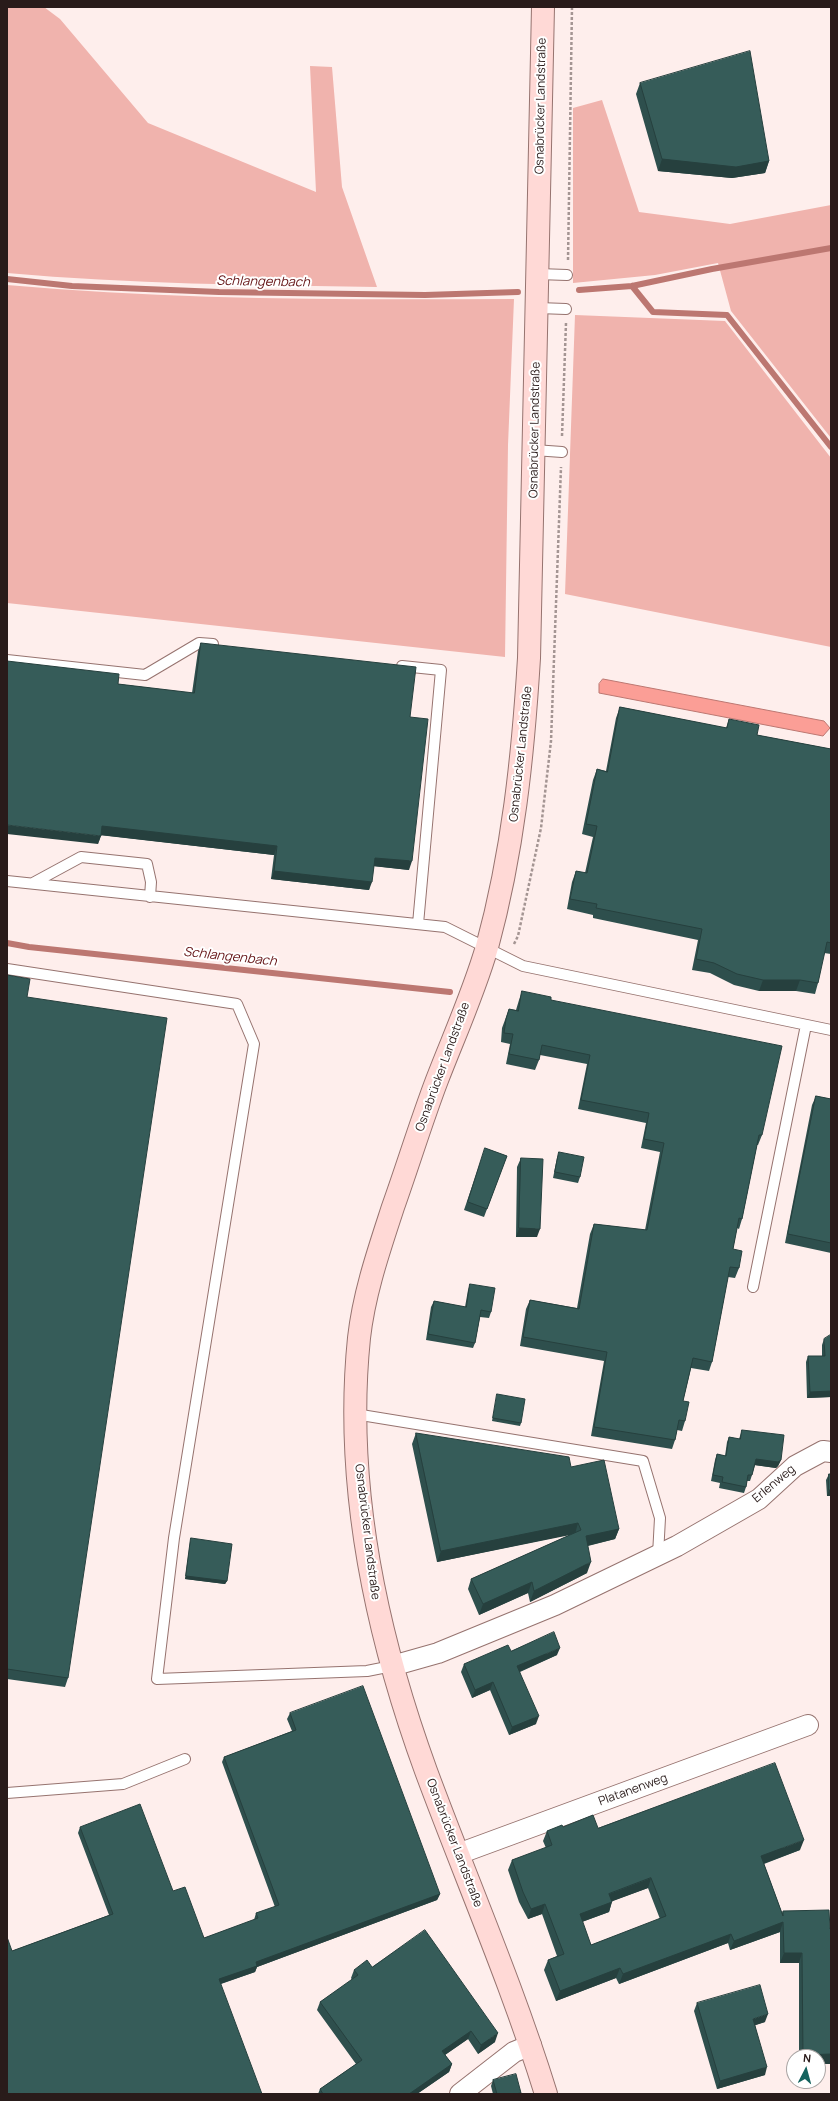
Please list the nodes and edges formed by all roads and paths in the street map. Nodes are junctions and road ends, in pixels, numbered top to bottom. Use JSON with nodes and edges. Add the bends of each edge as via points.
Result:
{"nodes":[{"id":1,"x":543,"y":7,"type":"edge"},
{"id":2,"x":572,"y":7,"type":"edge"},
{"id":3,"x":538,"y":274,"type":"junction"},
{"id":4,"x":567,"y":275,"type":"joint"},
{"id":5,"x":538,"y":308,"type":"junction"},
{"id":6,"x":566,"y":309,"type":"joint"},
{"id":7,"x":534,"y":450,"type":"junction"},
{"id":8,"x":562,"y":452,"type":"junction"},
{"id":9,"x":223,"y":645,"type":"edge"},
{"id":10,"x":7,"y":660,"type":"edge"},
{"id":11,"x":394,"y":665,"type":"edge"},
{"id":12,"x":7,"y":881,"type":"edge"},
{"id":13,"x":33,"y":883,"type":"junction"},
{"id":14,"x":150,"y":897,"type":"junction"},
{"id":15,"x":418,"y":924,"type":"junction"},
{"id":16,"x":487,"y":947,"type":"junction"},
{"id":17,"x":509,"y":958,"type":"junction"},
{"id":18,"x":7,"y":969,"type":"edge"},
{"id":19,"x":806,"y":1025,"type":"junction"},
{"id":20,"x":831,"y":1030,"type":"edge"},
{"id":21,"x":753,"y":1287,"type":"dead end"},
{"id":22,"x":355,"y":1414,"type":"junction"},
{"id":23,"x":831,"y":1452,"type":"edge"},
{"id":24,"x":658,"y":1555,"type":"junction"},
{"id":25,"x":392,"y":1666,"type":"junction"},
{"id":26,"x":808,"y":1725,"type":"dead end"},
{"id":27,"x":185,"y":1759,"type":"dead end"},
{"id":28,"x":7,"y":1793,"type":"edge"},
{"id":29,"x":458,"y":1854,"type":"junction"},
{"id":30,"x":531,"y":2045,"type":"junction"},
{"id":31,"x":460,"y":2094,"type":"edge"},
{"id":32,"x":546,"y":2094,"type":"edge"}],
"edges":[{"from":1,"to":3,"type":"street","name":"Osnabrücker Landstraße"},
{"from":2,"to":4,"type":"path"},
{"from":3,"to":4,"type":"lane"},
{"from":3,"to":5,"type":"street","name":"Osnabrücker Landstraße"},
{"from":5,"to":6,"type":"lane"},
{"from":5,"to":7,"type":"street","name":"Osnabrücker Landstraße"},
{"from":6,"to":8,"type":"path"},
{"from":7,"to":8,"type":"lane"},
{"from":7,"to":16,"type":"street","name":"Osnabrücker Landstraße","via":[[529,658],[524,738],[514,824]]},
{"from":8,"to":17,"type":"path","via":[[551,741],[541,828],[518,936]]},
{"from":9,"to":10,"type":"lane","via":[[199,643],[145,675]]},
{"from":11,"to":15,"type":"lane","via":[[441,670]]},
{"from":12,"to":13,"type":"lane"},
{"from":13,"to":14,"type":"lane"},
{"from":13,"to":14,"type":"lane","via":[[81,858],[147,864],[151,882]]},
{"from":14,"to":15,"type":"lane"},
{"from":15,"to":16,"type":"lane","via":[[445,927]]},
{"from":16,"to":17,"type":"lane"},
{"from":16,"to":22,"type":"street","name":"Osnabrücker Landstraße","via":[[431,1096],[375,1261],[360,1334]]},
{"from":17,"to":19,"type":"lane","via":[[523,966]]},
{"from":18,"to":25,"type":"lane","via":[[237,1004],[254,1044],[174,1538],[157,1679],[367,1671]]},
{"from":19,"to":20,"type":"lane"},
{"from":19,"to":21,"type":"lane"},
{"from":22,"to":24,"type":"lane","via":[[643,1461],[660,1518]]},
{"from":22,"to":25,"type":"street","name":"Osnabrücker Landstraße","via":[[360,1493],[369,1562]]},
{"from":23,"to":24,"type":"street","name":"Erlenweg","via":[[823,1451],[795,1466],[759,1499]]},
{"from":24,"to":25,"type":"street","via":[[555,1605],[438,1653]]},
{"from":25,"to":29,"type":"street","name":"Osnabrücker Landstraße","via":[[425,1768]]},
{"from":26,"to":29,"type":"street","name":"Platanenweg"},
{"from":27,"to":28,"type":"lane","via":[[123,1784]]},
{"from":29,"to":30,"type":"street","name":"Osnabrücker Landstraße"},
{"from":30,"to":31,"type":"street","via":[[514,2052]]},
{"from":30,"to":32,"type":"street","name":"Osnabrücker Landstraße"}]}
